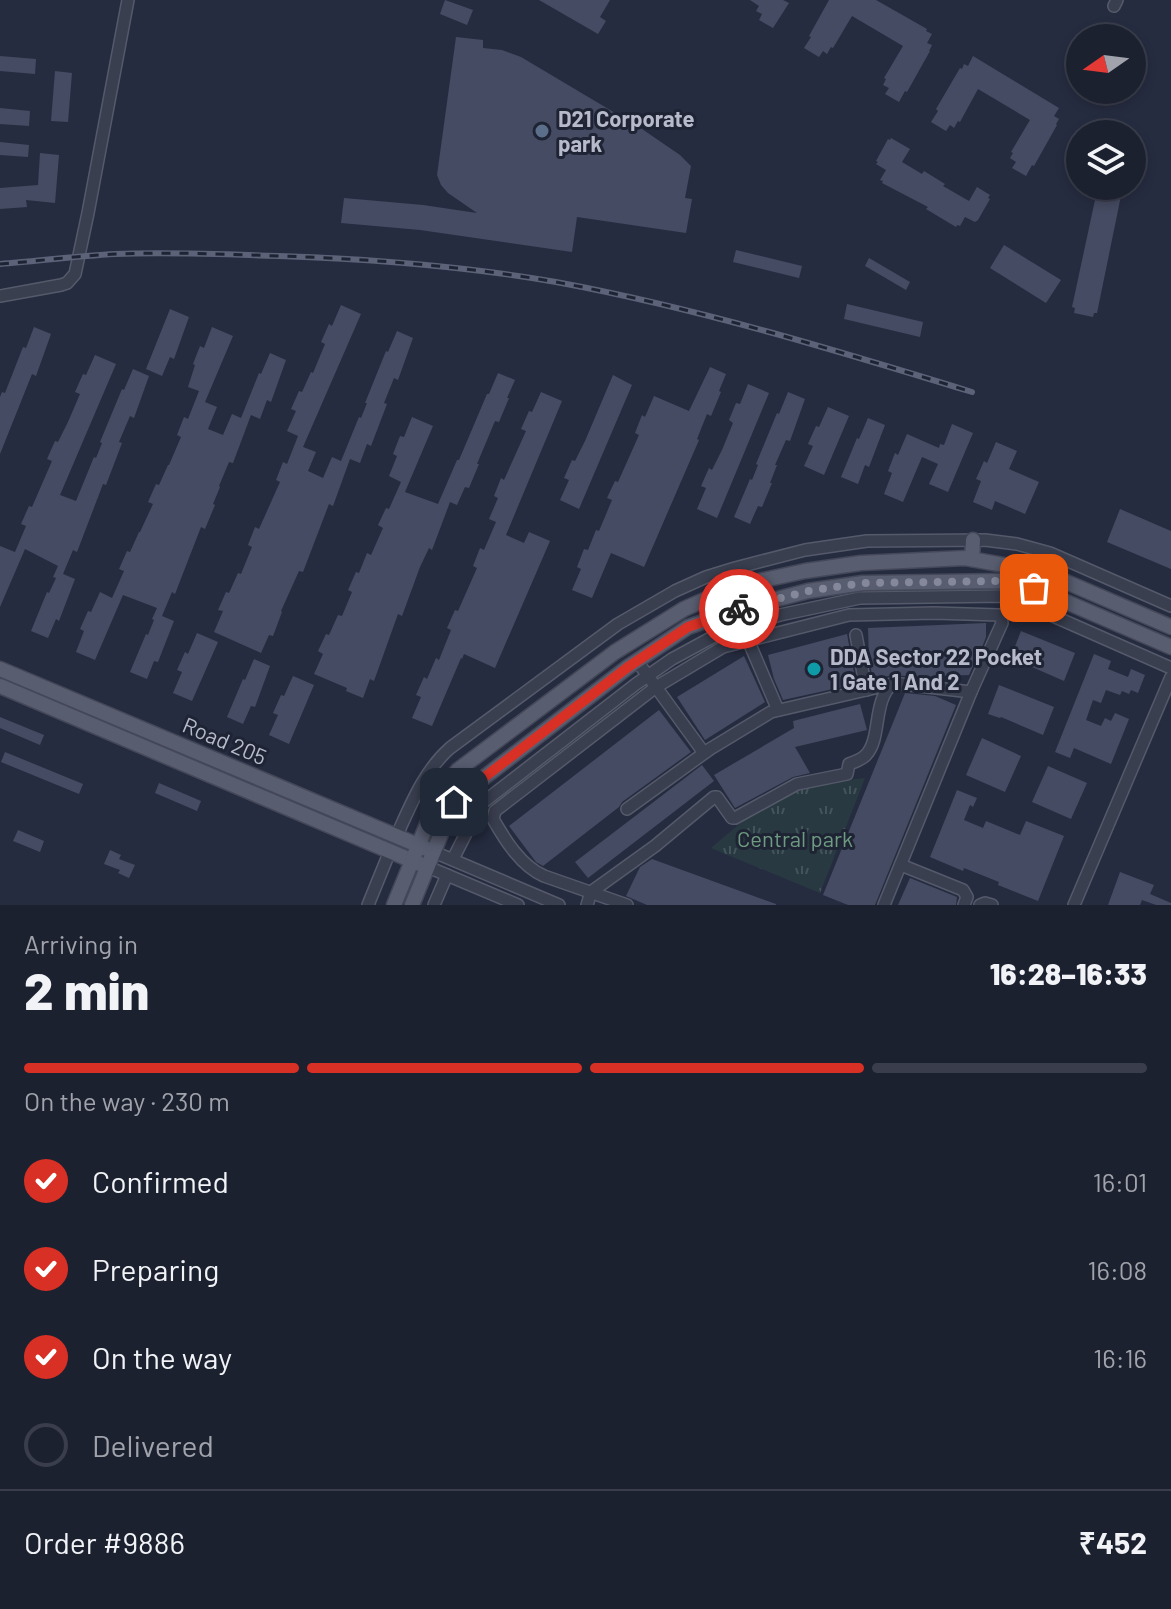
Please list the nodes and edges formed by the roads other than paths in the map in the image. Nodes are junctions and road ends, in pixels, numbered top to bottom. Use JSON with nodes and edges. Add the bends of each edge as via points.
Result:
{"nodes":[{"id":1,"x":128,"y":0,"type":"edge"},
{"id":2,"x":0,"y":296,"type":"edge"},
{"id":3,"x":973,"y":540,"type":"junction"},
{"id":4,"x":972,"y":559,"type":"junction"},
{"id":5,"x":1002,"y":588,"type":"junction"},
{"id":6,"x":1171,"y":606,"type":"edge"},
{"id":7,"x":999,"y":615,"type":"junction"},
{"id":8,"x":1171,"y":627,"type":"edge"},
{"id":9,"x":856,"y":635,"type":"dead end"},
{"id":10,"x":748,"y":640,"type":"junction"},
{"id":11,"x":1171,"y":647,"type":"edge"},
{"id":12,"x":637,"y":661,"type":"junction"},
{"id":13,"x":1171,"y":668,"type":"edge"},
{"id":14,"x":0,"y":669,"type":"edge"},
{"id":15,"x":648,"y":676,"type":"junction"},
{"id":16,"x":1171,"y":677,"type":"edge"},
{"id":17,"x":893,"y":683,"type":"junction"},
{"id":18,"x":0,"y":686,"type":"edge"},
{"id":19,"x":656,"y":687,"type":"junction"},
{"id":20,"x":866,"y":690,"type":"junction"},
{"id":21,"x":971,"y":692,"type":"junction"},
{"id":22,"x":778,"y":710,"type":"junction"},
{"id":23,"x":704,"y":753,"type":"junction"},
{"id":24,"x":627,"y":809,"type":"dead end"},
{"id":25,"x":397,"y":835,"type":"junction"},
{"id":26,"x":427,"y":849,"type":"junction"},
{"id":27,"x":390,"y":851,"type":"junction"},
{"id":28,"x":453,"y":859,"type":"junction"},
{"id":29,"x":413,"y":861,"type":"junction"},
{"id":30,"x":901,"y":865,"type":"junction"},
{"id":31,"x":428,"y":867,"type":"junction"},
{"id":32,"x":447,"y":875,"type":"junction"},
{"id":33,"x":591,"y":892,"type":"junction"},
{"id":34,"x":368,"y":905,"type":"edge"},
{"id":35,"x":394,"y":905,"type":"edge"},
{"id":36,"x":412,"y":905,"type":"edge"},
{"id":37,"x":434,"y":905,"type":"edge"},
{"id":38,"x":518,"y":905,"type":"edge"},
{"id":39,"x":559,"y":905,"type":"edge"},
{"id":40,"x":587,"y":905,"type":"edge"},
{"id":41,"x":627,"y":905,"type":"edge"},
{"id":42,"x":884,"y":905,"type":"edge"},
{"id":43,"x":964,"y":905,"type":"edge"},
{"id":44,"x":980,"y":905,"type":"edge"},
{"id":45,"x":992,"y":905,"type":"edge"},
{"id":46,"x":1074,"y":905,"type":"edge"}],
"edges":[{"from":1,"to":2,"type":"street","via":[[75,274],[61,285]]},
{"from":3,"to":4,"type":"main road"},
{"from":3,"to":6,"type":"street","via":[[1035,548]]},
{"from":3,"to":25,"type":"street","via":[[867,541],[805,550],[720,572],[675,591],[618,624],[438,759]]},
{"from":4,"to":8,"type":"main road","via":[[1043,572]]},
{"from":4,"to":26,"type":"main road","via":[[805,571],[736,586],[684,609],[615,652],[458,770],[441,790]]},
{"from":5,"to":7,"type":"street"},
{"from":5,"to":11,"type":"main road","via":[[1034,588]]},
{"from":5,"to":12,"type":"main road","via":[[863,583],[808,591],[688,627]]},
{"from":5,"to":13,"type":"street"},
{"from":5,"to":15,"type":"street","via":[[860,598],[780,615],[720,633]]},
{"from":7,"to":10,"type":"street","via":[[856,614]]},
{"from":7,"to":21,"type":"street","via":[[1002,623]]},
{"from":9,"to":20,"type":"street"},
{"from":10,"to":19,"type":"street","via":[[723,647]]},
{"from":10,"to":22,"type":"street"},
{"from":12,"to":15,"type":"street"},
{"from":12,"to":26,"type":"main road","via":[[454,802]]},
{"from":14,"to":25,"type":"main road","name":"Road 205"},
{"from":15,"to":19,"type":"street"},
{"from":15,"to":28,"type":"street","via":[[481,804]]},
{"from":16,"to":46,"type":"street"},
{"from":17,"to":20,"type":"street"},
{"from":17,"to":21,"type":"street"},
{"from":17,"to":33,"type":"street","via":[[882,698],[868,753],[849,764],[847,774],[797,784],[735,818],[715,797]]},
{"from":18,"to":27,"type":"main road","name":"Road 205"},
{"from":19,"to":23,"type":"street"},
{"from":19,"to":33,"type":"street","via":[[493,815],[504,839],[533,871]]},
{"from":20,"to":22,"type":"street"},
{"from":21,"to":30,"type":"street"},
{"from":22,"to":23,"type":"street"},
{"from":23,"to":24,"type":"street"},
{"from":25,"to":26,"type":"main road","name":"Road 205"},
{"from":26,"to":28,"type":"street"},
{"from":26,"to":29,"type":"main road"},
{"from":26,"to":31,"type":"main road"},
{"from":27,"to":29,"type":"main road","name":"Road 205"},
{"from":27,"to":34,"type":"street"},
{"from":28,"to":39,"type":"street"},
{"from":29,"to":31,"type":"main road","name":"Road 205"},
{"from":29,"to":35,"type":"main road"},
{"from":30,"to":42,"type":"street"},
{"from":30,"to":43,"type":"street","via":[[963,890]]},
{"from":31,"to":32,"type":"street"},
{"from":31,"to":36,"type":"main road"},
{"from":32,"to":37,"type":"street"},
{"from":32,"to":38,"type":"street"},
{"from":33,"to":40,"type":"street"},
{"from":33,"to":41,"type":"street"},
{"from":44,"to":45,"type":"street"}]}
